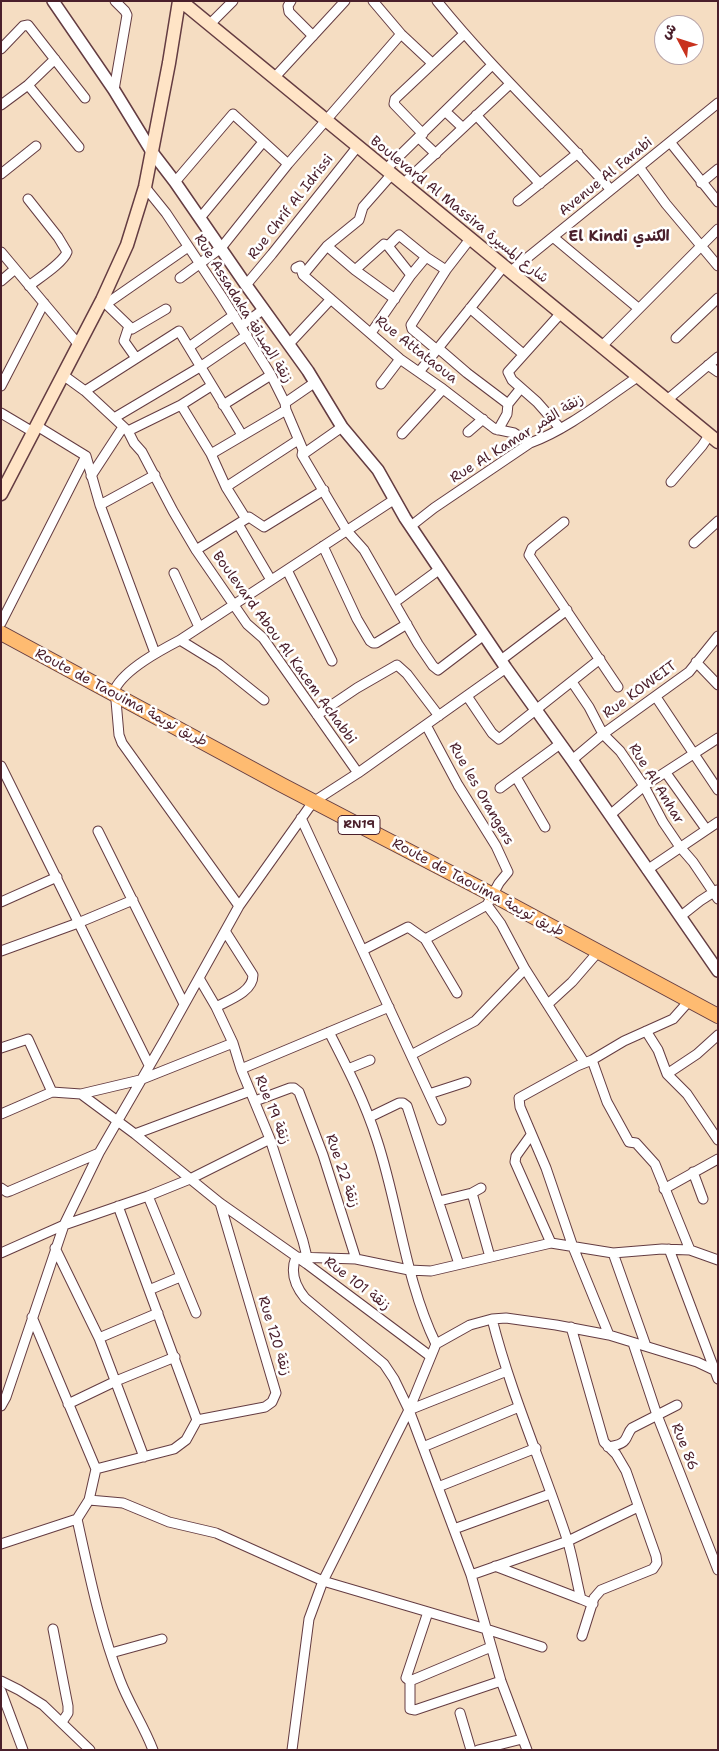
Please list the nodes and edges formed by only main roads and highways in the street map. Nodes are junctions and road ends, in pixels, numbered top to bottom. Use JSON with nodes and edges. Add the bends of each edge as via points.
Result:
{"nodes":[{"id":1,"x":180,"y":1,"type":"edge"},
{"id":2,"x":714,"y":438,"type":"edge"},
{"id":3,"x":1,"y":494,"type":"edge"},
{"id":4,"x":1,"y":633,"type":"edge"},
{"id":5,"x":718,"y":1016,"type":"edge"}],
"edges":[{"from":1,"to":2,"type":"main road","name":"Boulevard Al Massira شارع المسيرة"},
{"from":1,"to":3,"type":"main road","via":[[145,187],[127,245],[104,302]]},
{"from":4,"to":5,"type":"main road","name":"Route de Taouima طريق تويمة","number":"RN19","via":[[490,900],[598,952]]}]}
